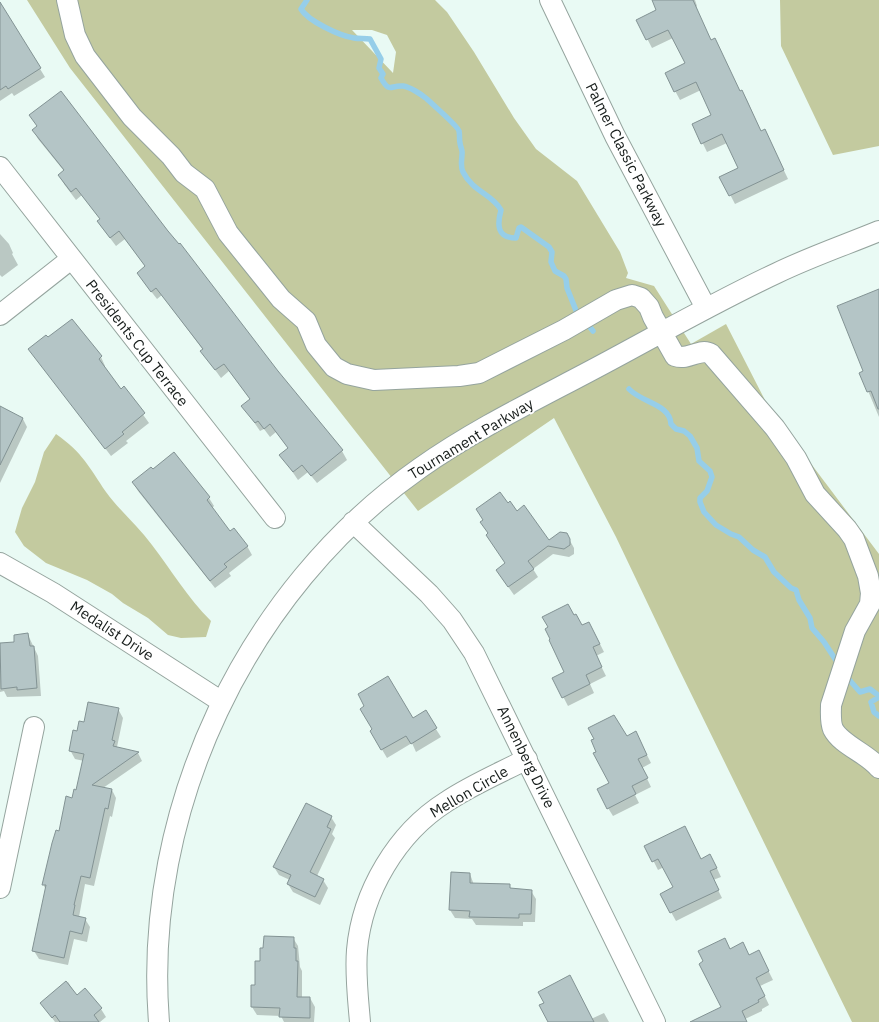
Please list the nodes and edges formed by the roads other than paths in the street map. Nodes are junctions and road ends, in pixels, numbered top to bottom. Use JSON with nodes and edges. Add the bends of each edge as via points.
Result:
{"nodes":[{"id":1,"x":67,"y":0,"type":"edge"},
{"id":2,"x":550,"y":0,"type":"edge"},
{"id":3,"x":0,"y":167,"type":"edge"},
{"id":4,"x":879,"y":231,"type":"edge"},
{"id":5,"x":71,"y":259,"type":"junction"},
{"id":6,"x":706,"y":308,"type":"junction"},
{"id":7,"x":0,"y":315,"type":"edge"},
{"id":8,"x":662,"y":333,"type":"junction"},
{"id":9,"x":275,"y":518,"type":"dead end"},
{"id":10,"x":353,"y":522,"type":"junction"},
{"id":11,"x":0,"y":563,"type":"edge"},
{"id":12,"x":222,"y":702,"type":"junction"},
{"id":13,"x":34,"y":727,"type":"dead end"},
{"id":14,"x":527,"y":759,"type":"junction"},
{"id":15,"x":879,"y":768,"type":"edge"},
{"id":16,"x":0,"y":888,"type":"edge"},
{"id":17,"x":159,"y":1022,"type":"edge"},
{"id":18,"x":360,"y":1022,"type":"edge"},
{"id":19,"x":656,"y":1022,"type":"edge"}],
"edges":[{"from":1,"to":8,"type":"street","via":[[78,45],[95,70],[132,117],[184,173],[206,189],[228,233],[281,300],[306,321],[316,345],[334,367],[347,374],[374,380],[479,373],[616,300],[632,295],[641,298],[649,307]]},
{"from":2,"to":6,"type":"street","name":"Palmer Classic Parkway","via":[[615,136]]},
{"from":3,"to":5,"type":"street","name":"Presidents Cup Terrace"},
{"from":4,"to":6,"type":"street","name":"Tournament Parkway","via":[[779,271]]},
{"from":5,"to":7,"type":"street"},
{"from":5,"to":9,"type":"street","name":"Presidents Cup Terrace"},
{"from":6,"to":8,"type":"street","name":"Tournament Parkway"},
{"from":8,"to":10,"type":"street","name":"Tournament Parkway","via":[[461,442],[419,468]]},
{"from":8,"to":15,"type":"street","via":[[675,356],[682,358],[702,352],[712,354],[775,428],[815,494],[850,534],[868,576],[870,604],[855,631],[831,706],[832,728],[837,736]]},
{"from":10,"to":12,"type":"street","name":"Tournament Parkway","via":[[282,604],[251,649]]},
{"from":10,"to":14,"type":"street","name":"Annenberg Drive","via":[[452,620],[474,653]]},
{"from":11,"to":12,"type":"street","name":"Medalist Drive","via":[[53,593]]},
{"from":12,"to":17,"type":"street","name":"Tournament Parkway","via":[[200,750],[168,861],[157,964]]},
{"from":13,"to":16,"type":"street"},
{"from":14,"to":18,"type":"street","name":"Mellon Circle","via":[[445,802],[423,819],[386,864],[362,921],[357,949]]},
{"from":14,"to":19,"type":"street","name":"Annenberg Drive"}]}
